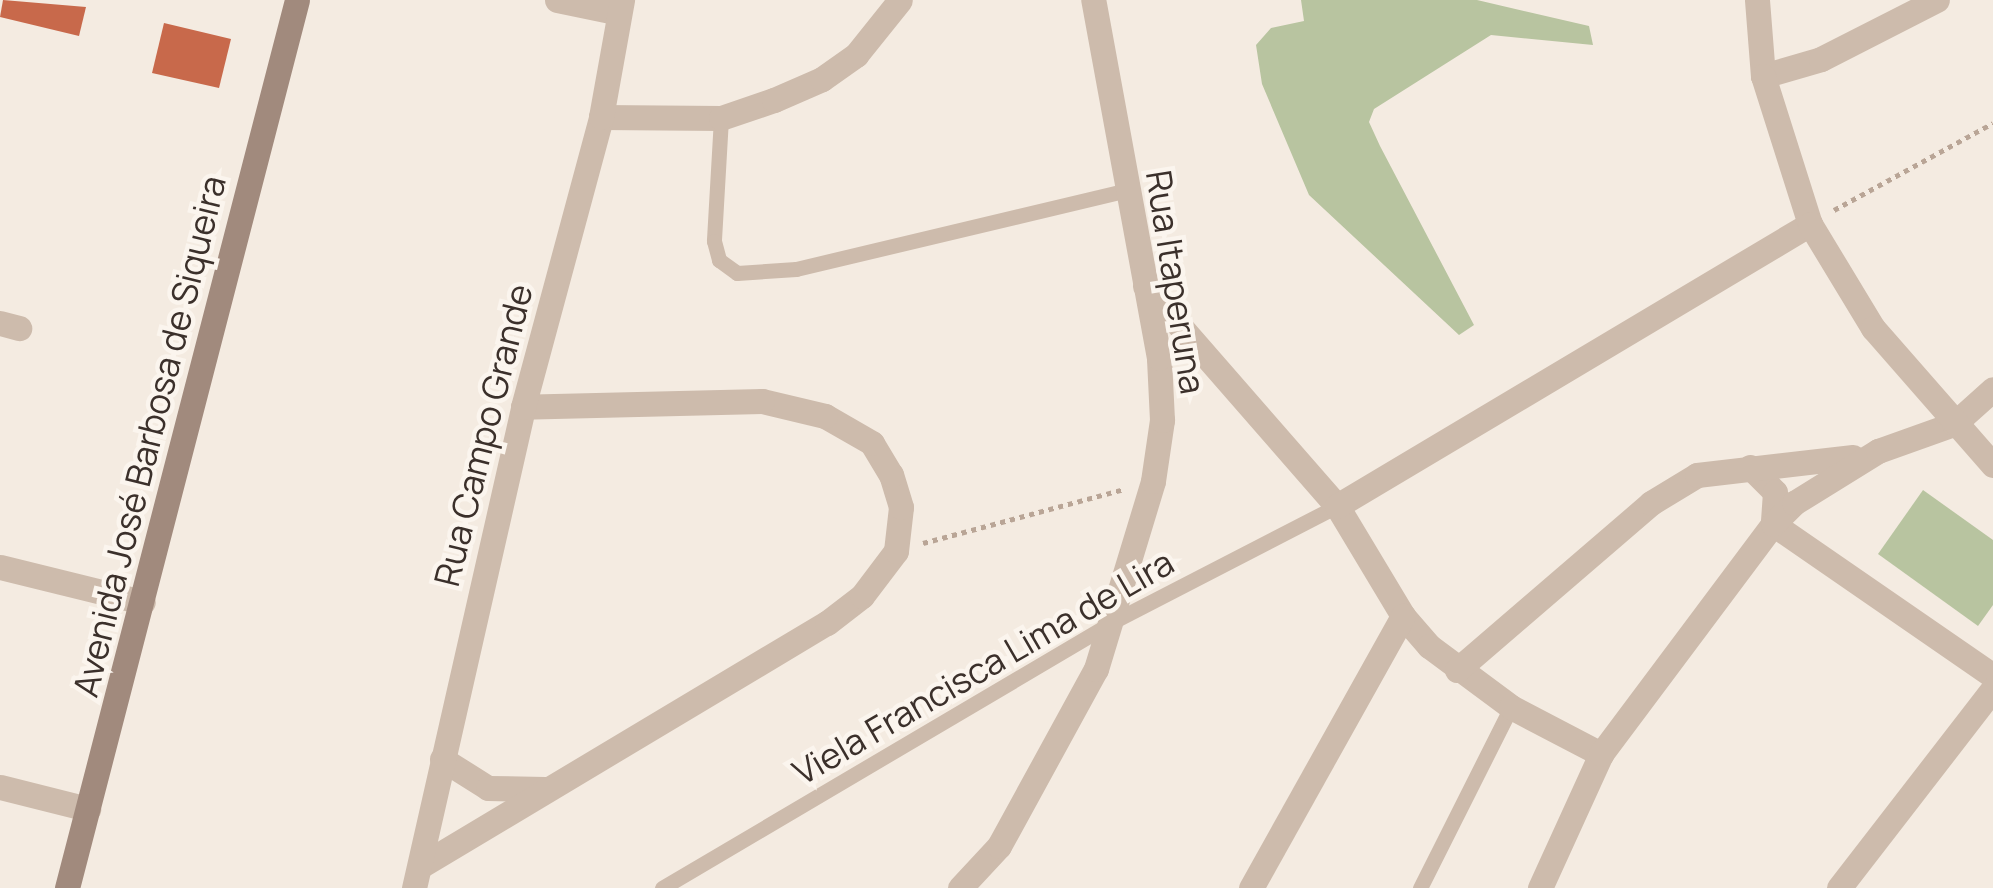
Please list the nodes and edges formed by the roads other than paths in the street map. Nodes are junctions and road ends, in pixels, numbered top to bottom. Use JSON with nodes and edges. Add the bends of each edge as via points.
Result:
{"nodes":[{"id":1,"x":297,"y":0,"type":"edge"},
{"id":2,"x":557,"y":0,"type":"edge"},
{"id":3,"x":900,"y":0,"type":"edge"},
{"id":4,"x":1093,"y":0,"type":"edge"},
{"id":5,"x":1757,"y":0,"type":"edge"},
{"id":6,"x":1937,"y":0,"type":"edge"},
{"id":7,"x":621,"y":7,"type":"edge"},
{"id":8,"x":1763,"y":76,"type":"junction"},
{"id":9,"x":602,"y":117,"type":"junction"},
{"id":10,"x":722,"y":118,"type":"junction"},
{"id":11,"x":1127,"y":190,"type":"junction"},
{"id":12,"x":1817,"y":220,"type":"junction"},
{"id":13,"x":1143,"y":284,"type":"junction"},
{"id":14,"x":1993,"y":390,"type":"edge"},
{"id":15,"x":523,"y":407,"type":"junction"},
{"id":16,"x":1954,"y":424,"type":"junction"},
{"id":17,"x":1878,"y":451,"type":"junction"},
{"id":18,"x":1993,"y":465,"type":"edge"},
{"id":19,"x":1750,"y":466,"type":"junction"},
{"id":20,"x":1337,"y":506,"type":"junction"},
{"id":21,"x":1773,"y":524,"type":"junction"},
{"id":22,"x":0,"y":567,"type":"edge"},
{"id":23,"x":143,"y":602,"type":"junction"},
{"id":24,"x":1403,"y":616,"type":"junction"},
{"id":25,"x":1116,"y":620,"type":"junction"},
{"id":26,"x":1456,"y":670,"type":"junction"},
{"id":27,"x":1993,"y":676,"type":"edge"},
{"id":28,"x":1993,"y":689,"type":"edge"},
{"id":29,"x":1511,"y":707,"type":"junction"},
{"id":30,"x":1601,"y":754,"type":"junction"},
{"id":31,"x":442,"y":759,"type":"junction"},
{"id":32,"x":0,"y":786,"type":"edge"},
{"id":33,"x":545,"y":789,"type":"junction"},
{"id":34,"x":88,"y":809,"type":"junction"},
{"id":35,"x":418,"y":877,"type":"edge"},
{"id":36,"x":67,"y":888,"type":"edge"},
{"id":37,"x":662,"y":888,"type":"edge"},
{"id":38,"x":960,"y":888,"type":"edge"},
{"id":39,"x":1250,"y":888,"type":"edge"},
{"id":40,"x":1420,"y":888,"type":"edge"},
{"id":41,"x":1540,"y":888,"type":"edge"},
{"id":42,"x":1839,"y":888,"type":"edge"}],
"edges":[{"from":1,"to":23,"type":"main road","name":"Avenida José Barbosa de Siqueira"},
{"from":2,"to":7,"type":"street"},
{"from":3,"to":10,"type":"street","via":[[880,32],[822,79]]},
{"from":4,"to":11,"type":"street","name":"Rua Itaperuna"},
{"from":5,"to":8,"type":"street"},
{"from":6,"to":8,"type":"street","via":[[1821,59]]},
{"from":7,"to":9,"type":"street","name":"Rua Campo Grande"},
{"from":8,"to":12,"type":"street"},
{"from":9,"to":10,"type":"street"},
{"from":9,"to":15,"type":"street","name":"Rua Campo Grande"},
{"from":10,"to":11,"type":"lane","via":[[714,241],[718,260],[737,273],[796,269]]},
{"from":11,"to":13,"type":"street","name":"Rua Itaperuna"},
{"from":12,"to":16,"type":"street","via":[[1873,328]]},
{"from":12,"to":20,"type":"street"},
{"from":13,"to":20,"type":"street","via":[[1244,391]]},
{"from":13,"to":25,"type":"street","name":"Rua Itaperuna","via":[[1160,358],[1162,420]]},
{"from":14,"to":16,"type":"street"},
{"from":15,"to":31,"type":"street","name":"Rua Campo Grande"},
{"from":15,"to":33,"type":"street","via":[[762,401],[824,416],[872,443],[901,507],[896,550],[862,596]]},
{"from":16,"to":17,"type":"street"},
{"from":16,"to":18,"type":"street"},
{"from":17,"to":19,"type":"street","via":[[1828,464]]},
{"from":17,"to":21,"type":"street","via":[[1794,503]]},
{"from":19,"to":21,"type":"street","via":[[1775,492]]},
{"from":19,"to":26,"type":"street","via":[[1697,475],[1651,503]]},
{"from":20,"to":24,"type":"street"},
{"from":20,"to":25,"type":"lane","name":"Viela Francisca Lima de Lira"},
{"from":21,"to":27,"type":"street"},
{"from":21,"to":30,"type":"street"},
{"from":22,"to":23,"type":"street"},
{"from":23,"to":34,"type":"main road","name":"Avenida José Barbosa de Siqueira"},
{"from":24,"to":26,"type":"street"},
{"from":24,"to":39,"type":"street"},
{"from":25,"to":37,"type":"lane","name":"Viela Francisca Lima de Lira"},
{"from":25,"to":38,"type":"street","name":"Rua Itaperuna","via":[[1096,670],[999,846]]},
{"from":26,"to":29,"type":"street"},
{"from":28,"to":42,"type":"street"},
{"from":29,"to":30,"type":"street"},
{"from":29,"to":40,"type":"lane"},
{"from":30,"to":41,"type":"street"},
{"from":31,"to":33,"type":"street","via":[[488,788]]},
{"from":31,"to":35,"type":"street","name":"Rua Campo Grande"},
{"from":32,"to":34,"type":"street"},
{"from":33,"to":35,"type":"street"},
{"from":34,"to":36,"type":"main road","name":"Avenida José Barbosa de Siqueira"}]}
